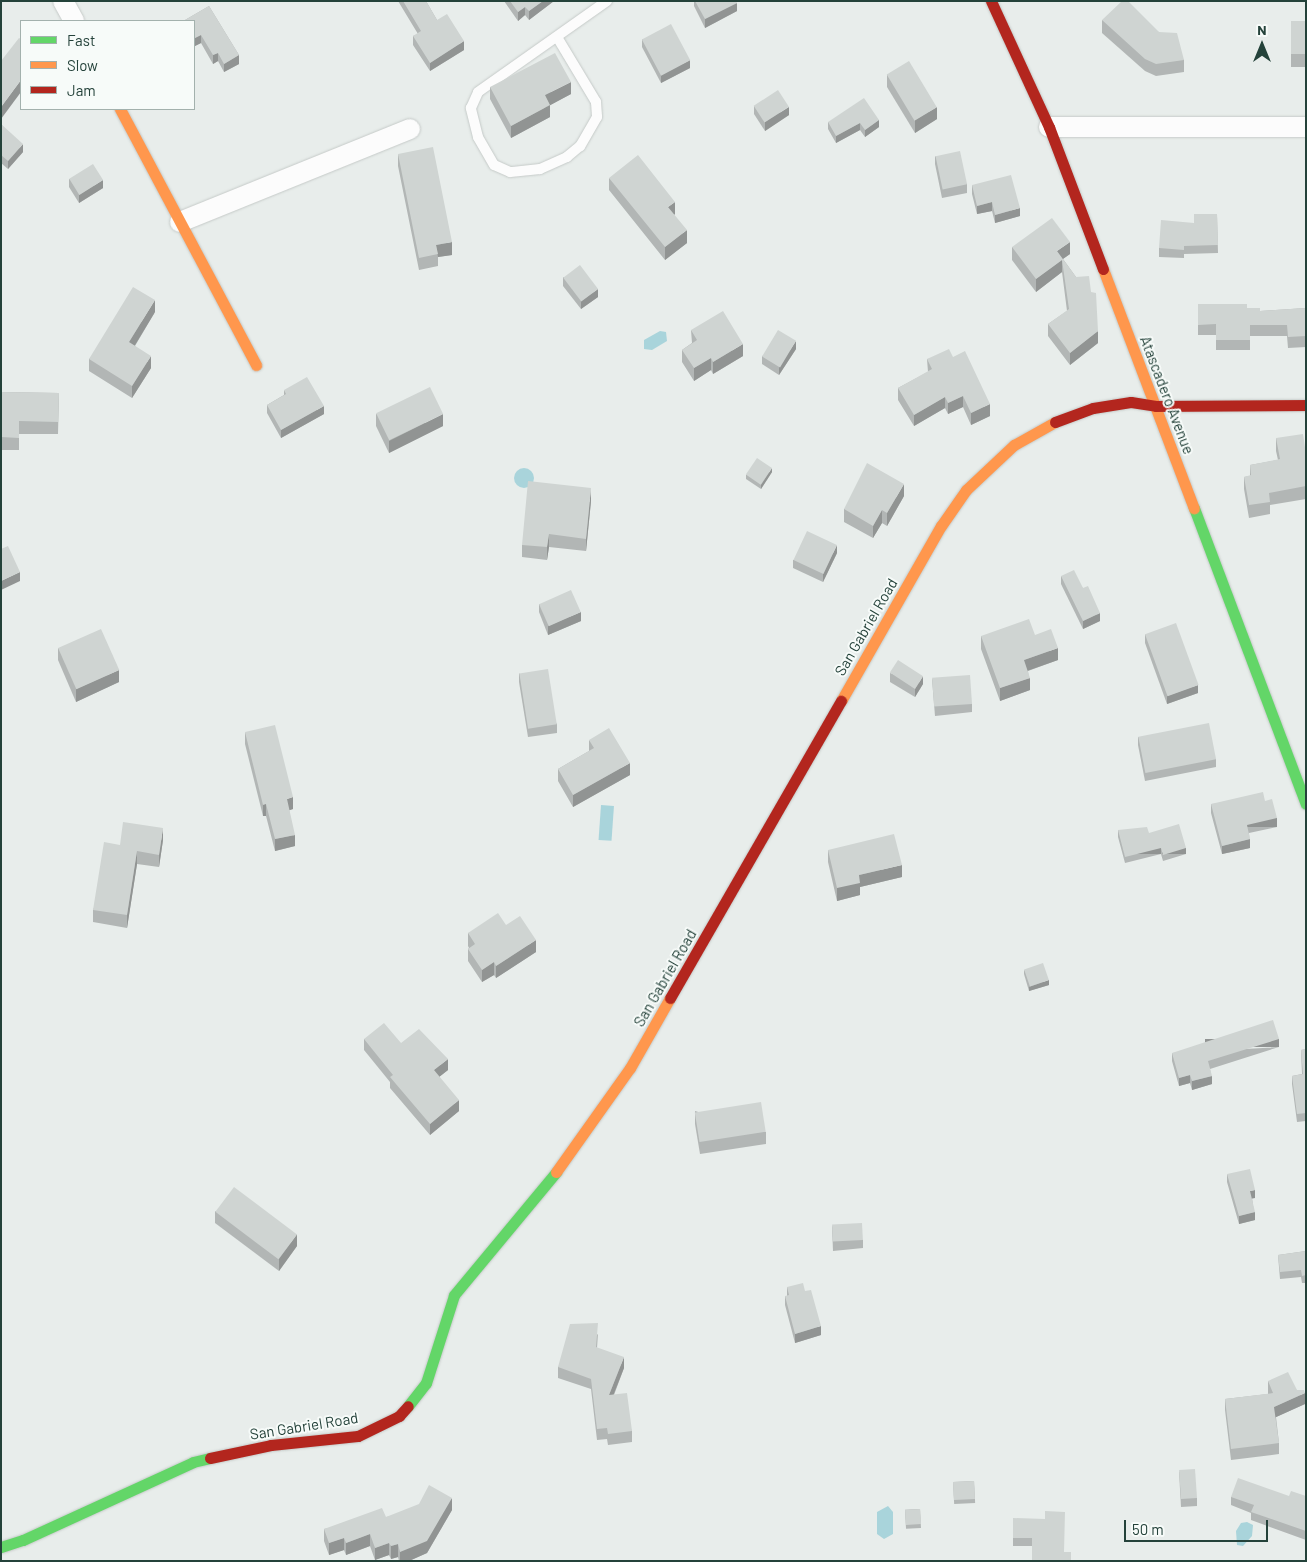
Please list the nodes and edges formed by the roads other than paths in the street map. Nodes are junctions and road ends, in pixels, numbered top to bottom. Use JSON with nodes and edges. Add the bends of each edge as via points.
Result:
{"nodes":[{"id":1,"x":63,"y":1,"type":"edge"},
{"id":2,"x":607,"y":1,"type":"edge"},
{"id":3,"x":991,"y":1,"type":"edge"},
{"id":4,"x":73,"y":20,"type":"edge"},
{"id":5,"x":558,"y":37,"type":"junction"},
{"id":6,"x":121,"y":110,"type":"edge"},
{"id":7,"x":1049,"y":127,"type":"junction"},
{"id":8,"x":1306,"y":127,"type":"edge"},
{"id":9,"x":410,"y":129,"type":"dead end"},
{"id":10,"x":180,"y":222,"type":"junction"},
{"id":11,"x":256,"y":365,"type":"dead end"},
{"id":12,"x":1306,"y":404,"type":"edge"},
{"id":13,"x":1156,"y":406,"type":"junction"},
{"id":14,"x":1306,"y":804,"type":"edge"},
{"id":15,"x":1,"y":1547,"type":"edge"}],
"edges":[{"from":1,"to":4,"type":"street"},
{"from":2,"to":5,"type":"lane"},
{"from":3,"to":7,"type":"street","name":"Atascadero Avenue"},
{"from":5,"to":5,"type":"lane","via":[[596,102],[597,117],[591,132],[567,157],[540,169],[510,172],[494,165],[486,155],[473,124],[471,108],[478,92]]},
{"from":6,"to":10,"type":"street"},
{"from":7,"to":8,"type":"street"},
{"from":7,"to":13,"type":"street","name":"Atascadero Avenue"},
{"from":9,"to":10,"type":"street"},
{"from":10,"to":11,"type":"street"},
{"from":12,"to":13,"type":"street","name":"San Gabriel Road"},
{"from":13,"to":14,"type":"street","name":"Atascadero Avenue"},
{"from":13,"to":15,"type":"street","name":"San Gabriel Road","via":[[1131,402],[1093,408],[1052,423],[997,459],[953,508],[630,1068],[562,1164],[454,1295],[426,1383],[399,1416],[358,1436],[271,1446],[193,1462],[23,1540]]}]}
